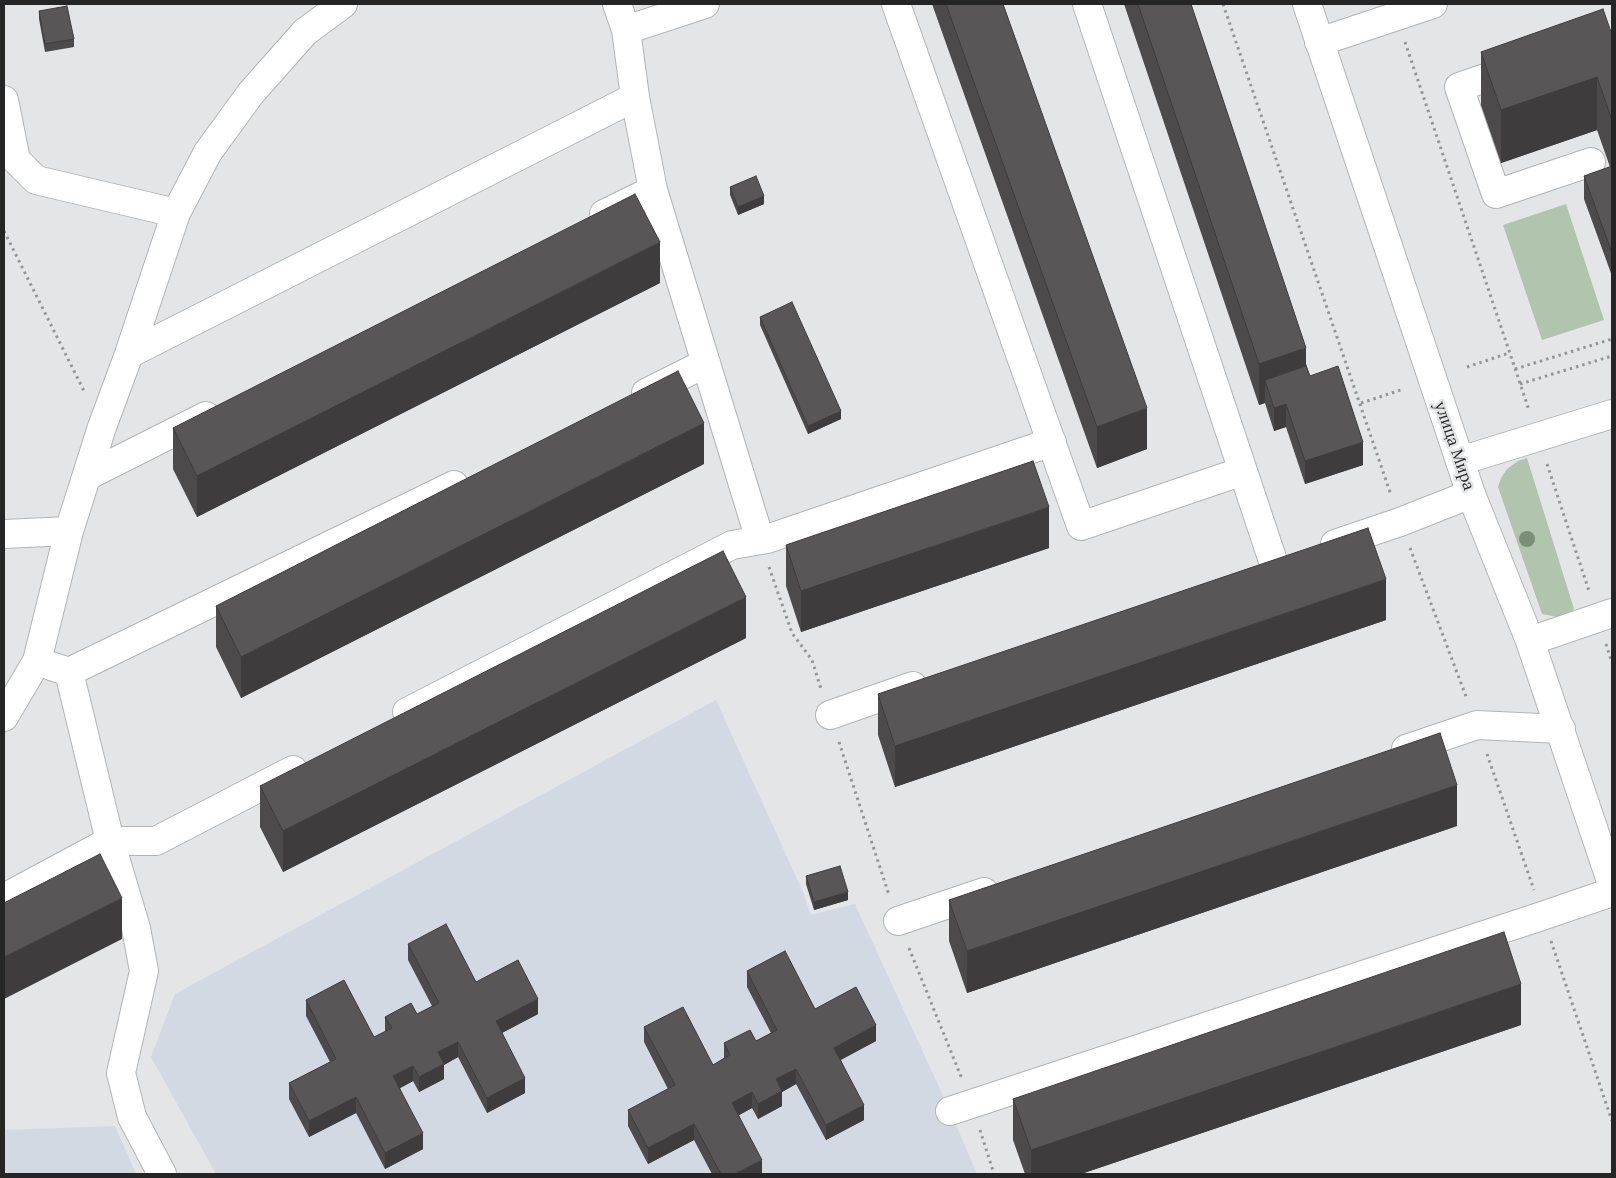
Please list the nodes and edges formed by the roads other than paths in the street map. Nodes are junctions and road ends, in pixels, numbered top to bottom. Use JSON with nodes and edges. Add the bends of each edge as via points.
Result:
{"nodes":[{"id":1,"x":343,"y":4,"type":"edge"},
{"id":2,"x":618,"y":4,"type":"edge"},
{"id":3,"x":705,"y":4,"type":"edge"},
{"id":4,"x":896,"y":4,"type":"edge"},
{"id":5,"x":1087,"y":4,"type":"edge"},
{"id":6,"x":1307,"y":4,"type":"edge"},
{"id":7,"x":1433,"y":4,"type":"edge"},
{"id":8,"x":626,"y":30,"type":"junction"},
{"id":9,"x":1319,"y":42,"type":"junction"},
{"id":10,"x":1540,"y":59,"type":"edge"},
{"id":11,"x":635,"y":97,"type":"junction"},
{"id":12,"x":4,"y":100,"type":"edge"},
{"id":13,"x":1591,"y":162,"type":"dead end"},
{"id":14,"x":653,"y":190,"type":"junction"},
{"id":15,"x":176,"y":213,"type":"junction"},
{"id":16,"x":582,"y":225,"type":"edge"},
{"id":17,"x":128,"y":354,"type":"junction"},
{"id":18,"x":706,"y":364,"type":"junction"},
{"id":19,"x":626,"y":403,"type":"edge"},
{"id":20,"x":229,"y":404,"type":"edge"},
{"id":21,"x":1612,"y":414,"type":"edge"},
{"id":22,"x":1052,"y":442,"type":"junction"},
{"id":23,"x":1460,"y":461,"type":"junction"},
{"id":24,"x":1243,"y":471,"type":"junction"},
{"id":25,"x":87,"y":476,"type":"junction"},
{"id":26,"x":473,"y":476,"type":"edge"},
{"id":27,"x":1471,"y":494,"type":"junction"},
{"id":28,"x":69,"y":531,"type":"junction"},
{"id":29,"x":4,"y":534,"type":"edge"},
{"id":30,"x":760,"y":540,"type":"junction"},
{"id":31,"x":1605,"y":615,"type":"edge"},
{"id":32,"x":1530,"y":640,"type":"junction"},
{"id":33,"x":37,"y":662,"type":"junction"},
{"id":34,"x":69,"y":672,"type":"junction"},
{"id":35,"x":934,"y":680,"type":"edge"},
{"id":36,"x":5,"y":713,"type":"edge"},
{"id":37,"x":830,"y":715,"type":"road end"},
{"id":38,"x":386,"y":722,"type":"edge"},
{"id":39,"x":1561,"y":729,"type":"junction"},
{"id":40,"x":1384,"y":757,"type":"edge"},
{"id":41,"x":316,"y":759,"type":"edge"},
{"id":42,"x":110,"y":841,"type":"junction"},
{"id":43,"x":1010,"y":883,"type":"edge"},
{"id":44,"x":1612,"y":884,"type":"edge"},
{"id":45,"x":1612,"y":892,"type":"edge"},
{"id":46,"x":4,"y":898,"type":"edge"},
{"id":47,"x":898,"y":921,"type":"road end"},
{"id":48,"x":961,"y":1107,"type":"road end"},
{"id":49,"x":162,"y":1174,"type":"edge"}],
"edges":[{"from":1,"to":15,"type":"street","via":[[305,32],[250,93],[208,152]]},
{"from":2,"to":8,"type":"street"},
{"from":3,"to":8,"type":"street"},
{"from":4,"to":22,"type":"street"},
{"from":5,"to":24,"type":"street"},
{"from":6,"to":9,"type":"street","name":"улица Мира"},
{"from":7,"to":9,"type":"street"},
{"from":8,"to":11,"type":"street"},
{"from":9,"to":23,"type":"street","name":"улица Мира"},
{"from":10,"to":13,"type":"street","via":[[1459,87],[1496,194]]},
{"from":11,"to":14,"type":"street"},
{"from":11,"to":17,"type":"street"},
{"from":12,"to":15,"type":"street","via":[[16,160],[36,180]]},
{"from":14,"to":16,"type":"street"},
{"from":14,"to":18,"type":"street"},
{"from":15,"to":17,"type":"street"},
{"from":17,"to":25,"type":"street"},
{"from":18,"to":19,"type":"street"},
{"from":18,"to":30,"type":"street"},
{"from":20,"to":25,"type":"street"},
{"from":21,"to":23,"type":"street"},
{"from":22,"to":24,"type":"street","via":[[1082,526]]},
{"from":22,"to":30,"type":"street"},
{"from":23,"to":27,"type":"street","name":"улица Мира"},
{"from":24,"to":27,"type":"street","via":[[1265,567],[1400,522]]},
{"from":25,"to":28,"type":"street"},
{"from":26,"to":34,"type":"street"},
{"from":27,"to":32,"type":"street","name":"улица Мира"},
{"from":28,"to":29,"type":"street"},
{"from":28,"to":33,"type":"street"},
{"from":30,"to":38,"type":"street","via":[[732,544]]},
{"from":31,"to":32,"type":"street"},
{"from":32,"to":39,"type":"street","name":"улица Мира"},
{"from":33,"to":34,"type":"street"},
{"from":33,"to":36,"type":"street"},
{"from":34,"to":42,"type":"street"},
{"from":35,"to":37,"type":"street"},
{"from":39,"to":40,"type":"street","via":[[1477,725]]},
{"from":39,"to":44,"type":"street","name":"улица Мира"},
{"from":41,"to":42,"type":"street","via":[[156,841]]},
{"from":42,"to":46,"type":"street"},
{"from":42,"to":49,"type":"street","via":[[136,928],[144,971],[122,1073],[132,1118]]},
{"from":43,"to":47,"type":"street"},
{"from":45,"to":48,"type":"street"}]}
